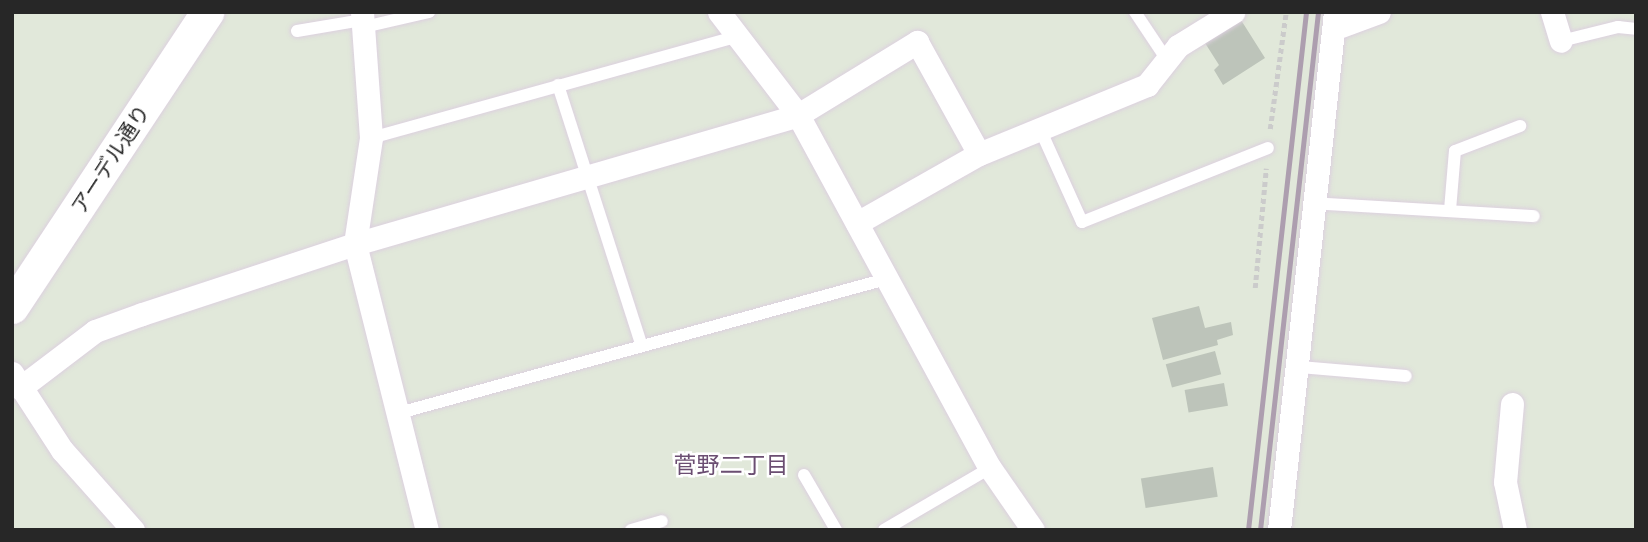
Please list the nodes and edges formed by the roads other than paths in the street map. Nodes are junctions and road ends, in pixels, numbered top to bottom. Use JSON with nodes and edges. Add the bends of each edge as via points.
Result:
{"nodes":[{"id":1,"x":207,"y":12,"type":"edge"},
{"id":2,"x":429,"y":12,"type":"edge"},
{"id":3,"x":719,"y":12,"type":"edge"},
{"id":4,"x":1135,"y":12,"type":"edge"},
{"id":5,"x":1233,"y":12,"type":"edge"},
{"id":6,"x":1379,"y":12,"type":"edge"},
{"id":7,"x":1552,"y":12,"type":"edge"},
{"id":8,"x":363,"y":20,"type":"edge"},
{"id":9,"x":1334,"y":21,"type":"edge"},
{"id":10,"x":1636,"y":29,"type":"edge"},
{"id":11,"x":297,"y":31,"type":"dead end"},
{"id":12,"x":740,"y":36,"type":"junction"},
{"id":13,"x":1561,"y":41,"type":"joint"},
{"id":14,"x":1167,"y":60,"type":"junction"},
{"id":15,"x":558,"y":85,"type":"junction"},
{"id":16,"x":798,"y":115,"type":"junction"},
{"id":17,"x":1520,"y":126,"type":"dead end"},
{"id":18,"x":1040,"y":129,"type":"junction"},
{"id":19,"x":371,"y":138,"type":"junction"},
{"id":20,"x":1268,"y":148,"type":"dead end"},
{"id":21,"x":979,"y":154,"type":"junction"},
{"id":22,"x":588,"y":179,"type":"junction"},
{"id":23,"x":1312,"y":203,"type":"junction"},
{"id":24,"x":1450,"y":210,"type":"junction"},
{"id":25,"x":1534,"y":216,"type":"dead end"},
{"id":26,"x":857,"y":223,"type":"junction"},
{"id":27,"x":355,"y":244,"type":"junction"},
{"id":28,"x":886,"y":279,"type":"junction"},
{"id":29,"x":12,"y":307,"type":"edge"},
{"id":30,"x":642,"y":346,"type":"junction"},
{"id":31,"x":1300,"y":367,"type":"junction"},
{"id":32,"x":1406,"y":376,"type":"dead end"},
{"id":33,"x":16,"y":380,"type":"edge"},
{"id":34,"x":1512,"y":404,"type":"dead end"},
{"id":35,"x":399,"y":413,"type":"junction"},
{"id":36,"x":990,"y":468,"type":"junction"},
{"id":37,"x":804,"y":475,"type":"dead end"},
{"id":38,"x":662,"y":521,"type":"dead end"},
{"id":39,"x":133,"y":530,"type":"edge"},
{"id":40,"x":427,"y":530,"type":"edge"},
{"id":41,"x":631,"y":530,"type":"edge"},
{"id":42,"x":836,"y":530,"type":"edge"},
{"id":43,"x":884,"y":530,"type":"edge"},
{"id":44,"x":1033,"y":530,"type":"edge"},
{"id":45,"x":1279,"y":530,"type":"edge"},
{"id":46,"x":1515,"y":530,"type":"edge"}],
"edges":[{"from":1,"to":29,"type":"street","name":"アーデル通り"},
{"from":2,"to":8,"type":"lane"},
{"from":3,"to":12,"type":"street"},
{"from":4,"to":14,"type":"lane"},
{"from":5,"to":14,"type":"street","via":[[1192,35]]},
{"from":6,"to":9,"type":"street"},
{"from":7,"to":13,"type":"street"},
{"from":8,"to":11,"type":"lane"},
{"from":8,"to":19,"type":"street"},
{"from":9,"to":23,"type":"street"},
{"from":10,"to":13,"type":"lane","via":[[1618,27]]},
{"from":12,"to":15,"type":"lane"},
{"from":12,"to":16,"type":"street"},
{"from":14,"to":18,"type":"street","via":[[1147,85]]},
{"from":15,"to":19,"type":"lane"},
{"from":15,"to":22,"type":"lane"},
{"from":16,"to":21,"type":"street","via":[[917,41]]},
{"from":16,"to":22,"type":"street"},
{"from":16,"to":26,"type":"street"},
{"from":17,"to":24,"type":"lane","via":[[1455,151]]},
{"from":18,"to":20,"type":"lane","via":[[1083,222]]},
{"from":18,"to":21,"type":"street"},
{"from":19,"to":27,"type":"street"},
{"from":21,"to":26,"type":"street"},
{"from":22,"to":27,"type":"street"},
{"from":22,"to":30,"type":"lane"},
{"from":23,"to":24,"type":"lane"},
{"from":23,"to":31,"type":"street"},
{"from":24,"to":25,"type":"lane"},
{"from":26,"to":28,"type":"street"},
{"from":27,"to":33,"type":"street","via":[[95,331]]},
{"from":27,"to":35,"type":"street"},
{"from":28,"to":30,"type":"lane"},
{"from":28,"to":36,"type":"street"},
{"from":30,"to":35,"type":"lane"},
{"from":31,"to":32,"type":"lane"},
{"from":31,"to":45,"type":"street"},
{"from":33,"to":39,"type":"street","via":[[62,450]]},
{"from":34,"to":46,"type":"street","via":[[1506,482]]},
{"from":35,"to":40,"type":"street"},
{"from":36,"to":43,"type":"lane"},
{"from":36,"to":44,"type":"street"},
{"from":37,"to":42,"type":"lane"},
{"from":38,"to":41,"type":"lane"}]}
